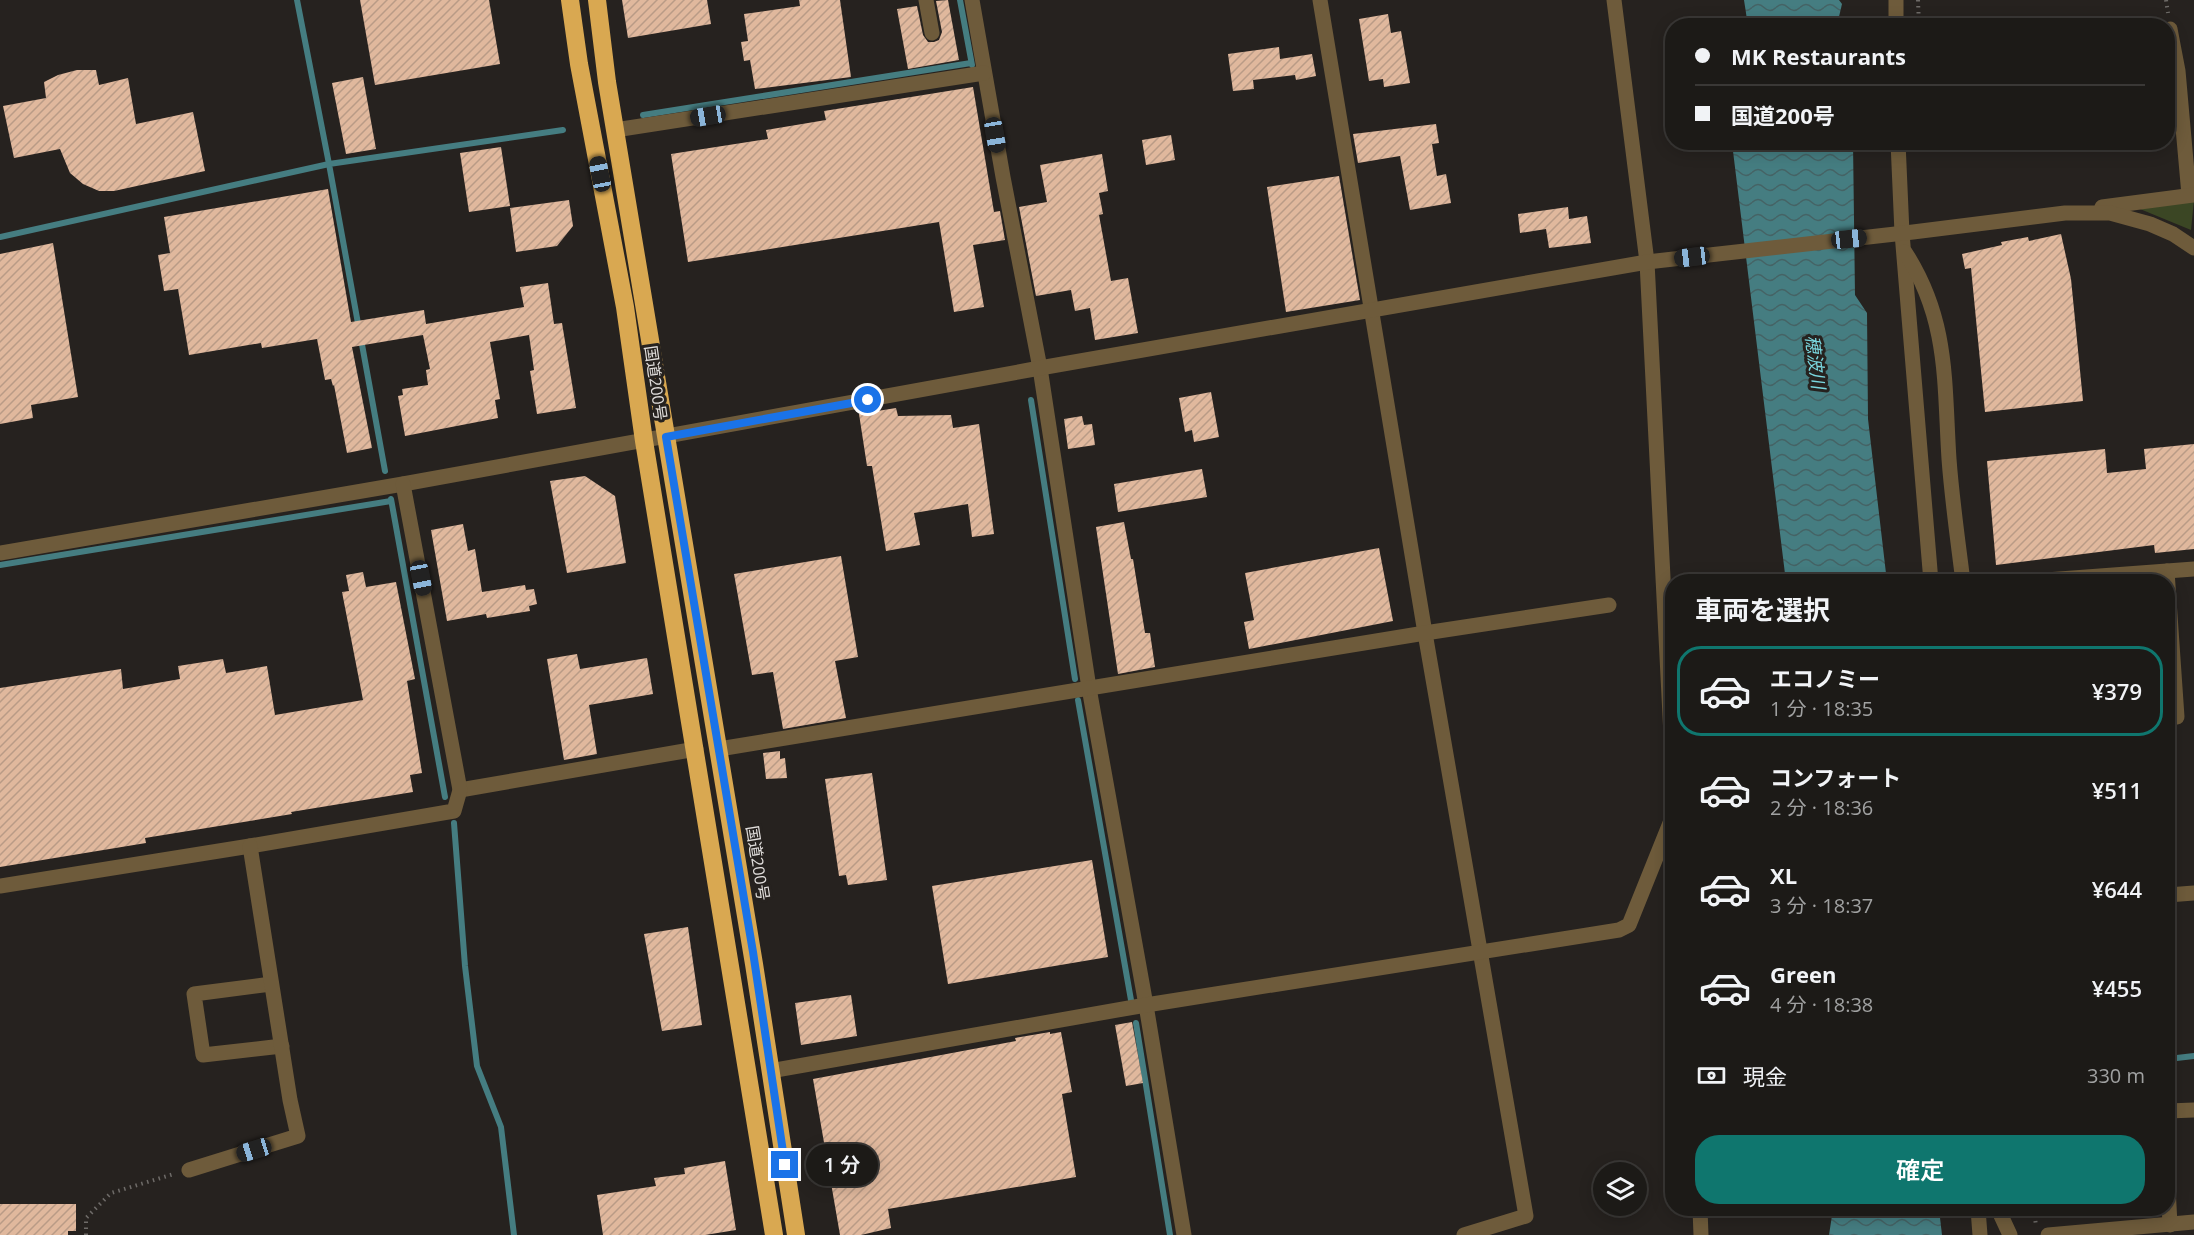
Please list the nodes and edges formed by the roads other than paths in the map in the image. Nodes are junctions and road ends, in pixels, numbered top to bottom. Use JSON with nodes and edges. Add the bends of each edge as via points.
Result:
{"nodes":[{"id":1,"x":570,"y":0,"type":"edge"},
{"id":2,"x":597,"y":0,"type":"edge"},
{"id":3,"x":926,"y":0,"type":"edge"},
{"id":4,"x":972,"y":0,"type":"edge"},
{"id":5,"x":1320,"y":0,"type":"edge"},
{"id":6,"x":1614,"y":0,"type":"edge"},
{"id":7,"x":1896,"y":0,"type":"edge"},
{"id":8,"x":1896,"y":18,"type":"edge"},
{"id":9,"x":932,"y":33,"type":"dead end"},
{"id":10,"x":984,"y":73,"type":"junction"},
{"id":11,"x":2175,"y":85,"type":"edge"},
{"id":12,"x":615,"y":130,"type":"junction"},
{"id":13,"x":1898,"y":150,"type":"edge"},
{"id":14,"x":2192,"y":195,"type":"edge"},
{"id":15,"x":2066,"y":213,"type":"junction"},
{"id":16,"x":1899,"y":239,"type":"junction"},
{"id":17,"x":2194,"y":248,"type":"edge"},
{"id":18,"x":1647,"y":262,"type":"junction"},
{"id":19,"x":1370,"y":311,"type":"junction"},
{"id":20,"x":1040,"y":368,"type":"junction"},
{"id":21,"x":666,"y":437,"type":"junction"},
{"id":22,"x":644,"y":441,"type":"junction"},
{"id":23,"x":403,"y":484,"type":"junction"},
{"id":24,"x":0,"y":554,"type":"edge"},
{"id":25,"x":2194,"y":569,"type":"edge"},
{"id":26,"x":2167,"y":571,"type":"junction"},
{"id":27,"x":1930,"y":574,"type":"edge"},
{"id":28,"x":1962,"y":574,"type":"edge"},
{"id":29,"x":2141,"y":574,"type":"edge"},
{"id":30,"x":2167,"y":574,"type":"edge"},
{"id":31,"x":1609,"y":605,"type":"dead end"},
{"id":32,"x":1665,"y":617,"type":"edge"},
{"id":33,"x":1425,"y":633,"type":"junction"},
{"id":34,"x":1089,"y":688,"type":"junction"},
{"id":35,"x":2175,"y":688,"type":"edge"},
{"id":36,"x":2177,"y":717,"type":"dead end"},
{"id":37,"x":696,"y":749,"type":"junction"},
{"id":38,"x":719,"y":749,"type":"junction"},
{"id":39,"x":460,"y":790,"type":"junction"},
{"id":40,"x":1665,"y":835,"type":"edge"},
{"id":41,"x":250,"y":846,"type":"junction"},
{"id":42,"x":0,"y":886,"type":"edge"},
{"id":43,"x":2194,"y":893,"type":"edge"},
{"id":44,"x":2175,"y":894,"type":"edge"},
{"id":45,"x":1479,"y":952,"type":"junction"},
{"id":46,"x":272,"y":984,"type":"junction"},
{"id":47,"x":1146,"y":1005,"type":"junction"},
{"id":48,"x":282,"y":1046,"type":"junction"},
{"id":49,"x":770,"y":1071,"type":"junction"},
{"id":50,"x":2194,"y":1110,"type":"edge"},
{"id":51,"x":2175,"y":1111,"type":"edge"},
{"id":52,"x":189,"y":1170,"type":"road end"},
{"id":53,"x":1700,"y":1216,"type":"edge"},
{"id":54,"x":1979,"y":1216,"type":"edge"},
{"id":55,"x":2001,"y":1216,"type":"edge"},
{"id":56,"x":2170,"y":1216,"type":"edge"},
{"id":57,"x":2194,"y":1222,"type":"edge"},
{"id":58,"x":2170,"y":1225,"type":"junction"},
{"id":59,"x":2082,"y":1234,"type":"edge"},
{"id":60,"x":774,"y":1235,"type":"edge"},
{"id":61,"x":796,"y":1235,"type":"edge"},
{"id":62,"x":1184,"y":1235,"type":"edge"},
{"id":63,"x":1464,"y":1235,"type":"edge"},
{"id":64,"x":1701,"y":1235,"type":"edge"},
{"id":65,"x":1980,"y":1235,"type":"edge"},
{"id":66,"x":2010,"y":1235,"type":"edge"},
{"id":67,"x":2048,"y":1235,"type":"edge"}],
"edges":[{"from":1,"to":22,"type":"highway","name":"国道200号","via":[[625,306]]},
{"from":2,"to":12,"type":"highway","name":"国道200号"},
{"from":3,"to":9,"type":"street"},
{"from":4,"to":10,"type":"street"},
{"from":5,"to":19,"type":"street"},
{"from":6,"to":18,"type":"street"},
{"from":7,"to":8,"type":"street"},
{"from":10,"to":12,"type":"street"},
{"from":10,"to":20,"type":"street"},
{"from":11,"to":14,"type":"street"},
{"from":12,"to":21,"type":"highway","name":"国道200号"},
{"from":13,"to":16,"type":"street"},
{"from":14,"to":15,"type":"street"},
{"from":15,"to":16,"type":"street"},
{"from":15,"to":17,"type":"street","via":[[2110,213],[2150,224]]},
{"from":16,"to":18,"type":"street"},
{"from":16,"to":27,"type":"street"},
{"from":16,"to":28,"type":"street","via":[[1927,293],[1940,332]]},
{"from":18,"to":19,"type":"street"},
{"from":18,"to":32,"type":"street"},
{"from":19,"to":20,"type":"street"},
{"from":19,"to":33,"type":"street"},
{"from":20,"to":21,"type":"street"},
{"from":20,"to":34,"type":"street"},
{"from":21,"to":22,"type":"street"},
{"from":21,"to":38,"type":"highway","name":"国道200号"},
{"from":22,"to":23,"type":"street"},
{"from":22,"to":37,"type":"highway","name":"国道200号"},
{"from":23,"to":24,"type":"street"},
{"from":23,"to":39,"type":"street"},
{"from":25,"to":26,"type":"street"},
{"from":26,"to":29,"type":"street"},
{"from":26,"to":30,"type":"street"},
{"from":31,"to":33,"type":"street"},
{"from":33,"to":34,"type":"street"},
{"from":33,"to":45,"type":"street"},
{"from":34,"to":38,"type":"street"},
{"from":34,"to":47,"type":"street"},
{"from":35,"to":36,"type":"street"},
{"from":37,"to":39,"type":"street"},
{"from":37,"to":60,"type":"highway","name":"国道200号"},
{"from":38,"to":49,"type":"highway","name":"国道200号"},
{"from":39,"to":41,"type":"street","via":[[454,811]]},
{"from":40,"to":45,"type":"street","via":[[1629,925],[1619,930]]},
{"from":41,"to":42,"type":"street"},
{"from":41,"to":46,"type":"street"},
{"from":43,"to":44,"type":"street"},
{"from":45,"to":47,"type":"street"},
{"from":45,"to":63,"type":"street","via":[[1526,1216]]},
{"from":46,"to":48,"type":"street"},
{"from":46,"to":48,"type":"street","via":[[194,994],[203,1055]]},
{"from":47,"to":49,"type":"street"},
{"from":47,"to":62,"type":"street"},
{"from":48,"to":52,"type":"street","via":[[298,1136]]},
{"from":49,"to":61,"type":"highway","name":"国道200号"},
{"from":50,"to":51,"type":"street"},
{"from":53,"to":64,"type":"street"},
{"from":54,"to":65,"type":"street"},
{"from":55,"to":66,"type":"street"},
{"from":56,"to":58,"type":"street"},
{"from":57,"to":58,"type":"street"},
{"from":58,"to":59,"type":"street"},
{"from":59,"to":67,"type":"street"}]}
